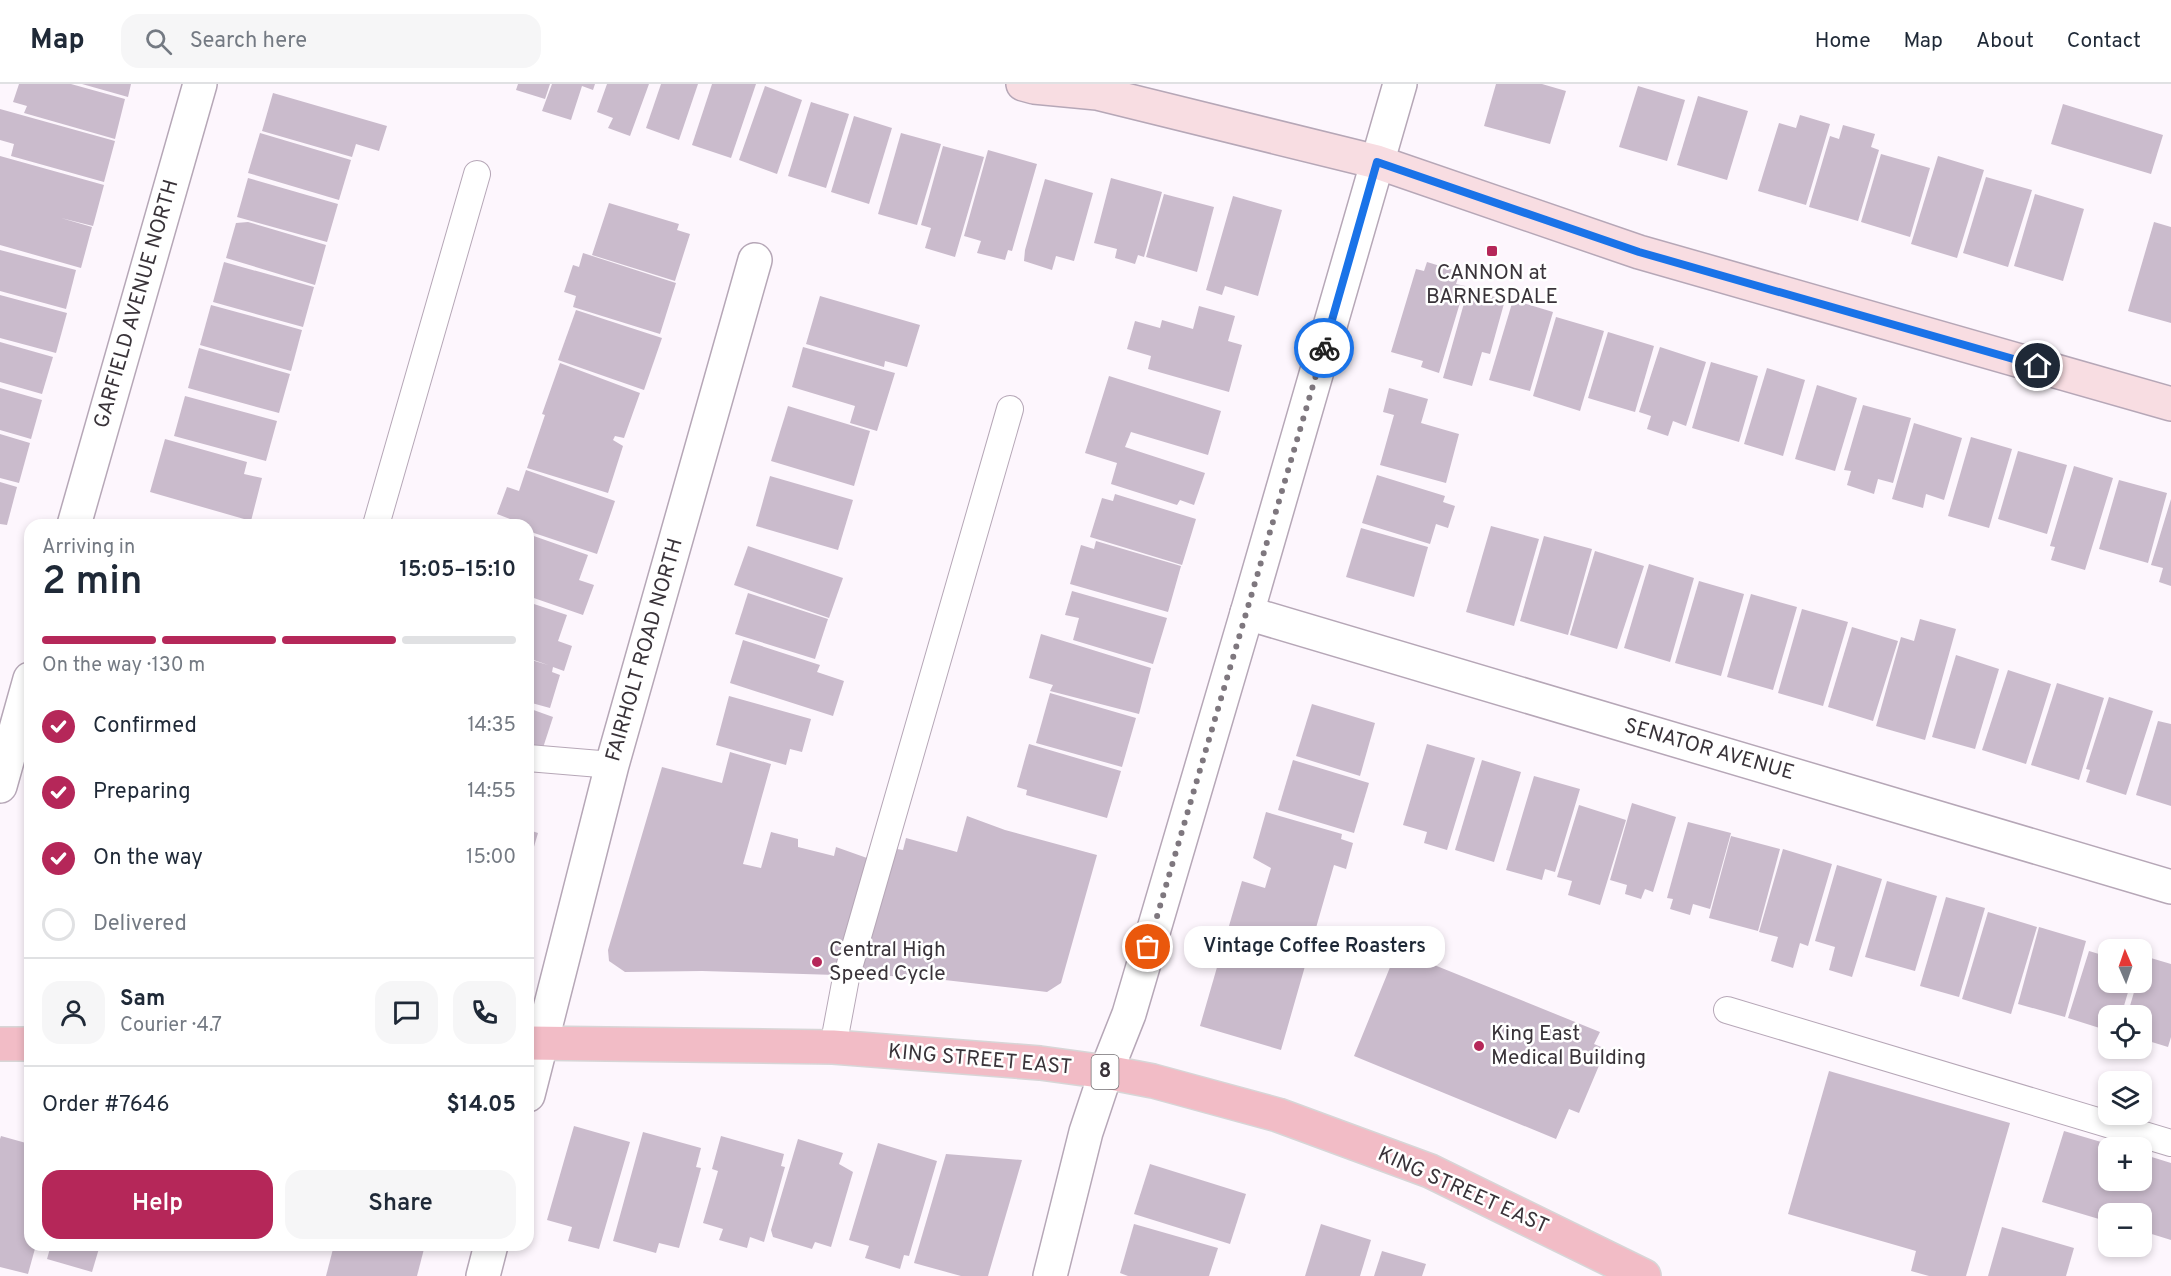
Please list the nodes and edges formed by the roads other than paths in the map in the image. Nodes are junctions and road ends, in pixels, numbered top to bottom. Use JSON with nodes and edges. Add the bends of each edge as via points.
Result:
{"nodes":[{"id":1,"x":200,"y":84,"type":"edge"},
{"id":2,"x":1023,"y":84,"type":"edge"},
{"id":3,"x":1400,"y":84,"type":"edge"},
{"id":4,"x":1099,"y":89,"type":"edge"},
{"id":5,"x":1377,"y":162,"type":"junction"},
{"id":6,"x":477,"y":174,"type":"dead end"},
{"id":7,"x":755,"y":260,"type":"dead end"},
{"id":8,"x":2171,"y":404,"type":"edge"},
{"id":9,"x":1010,"y":410,"type":"dead end"},
{"id":10,"x":76,"y":519,"type":"edge"},
{"id":11,"x":378,"y":519,"type":"edge"},
{"id":12,"x":1247,"y":613,"type":"junction"},
{"id":13,"x":24,"y":700,"type":"edge"},
{"id":14,"x":534,"y":758,"type":"edge"},
{"id":15,"x":612,"y":765,"type":"junction"},
{"id":16,"x":1,"y":775,"type":"edge"},
{"id":17,"x":2171,"y":887,"type":"edge"},
{"id":18,"x":1727,"y":1010,"type":"dead end"},
{"id":19,"x":534,"y":1043,"type":"edge"},
{"id":20,"x":0,"y":1044,"type":"edge"},
{"id":21,"x":24,"y":1044,"type":"edge"},
{"id":22,"x":833,"y":1047,"type":"junction"},
{"id":23,"x":1106,"y":1072,"type":"junction"},
{"id":24,"x":2171,"y":1143,"type":"edge"},
{"id":25,"x":489,"y":1251,"type":"edge"},
{"id":26,"x":1607,"y":1267,"type":"edge"},
{"id":27,"x":483,"y":1276,"type":"edge"},
{"id":28,"x":1050,"y":1276,"type":"edge"},
{"id":29,"x":1644,"y":1276,"type":"edge"}],
"edges":[{"from":1,"to":10,"type":"street","name":"GARFIELD AVENUE NORTH"},
{"from":2,"to":4,"type":"main road"},
{"from":3,"to":5,"type":"street"},
{"from":4,"to":5,"type":"main road"},
{"from":5,"to":8,"type":"main road","via":[[1639,252]]},
{"from":5,"to":12,"type":"street"},
{"from":6,"to":11,"type":"lane"},
{"from":7,"to":15,"type":"street","name":"FAIRHOLT ROAD NORTH"},
{"from":9,"to":22,"type":"lane","via":[[846,978]]},
{"from":12,"to":17,"type":"street","name":"SENATOR AVENUE"},
{"from":12,"to":23,"type":"street","via":[[1129,1014]]},
{"from":13,"to":16,"type":"street"},
{"from":14,"to":15,"type":"lane"},
{"from":15,"to":19,"type":"street","name":"FAIRHOLT ROAD NORTH"},
{"from":18,"to":24,"type":"lane"},
{"from":19,"to":22,"type":"main road","name":"KING STREET EAST","number":"8"},
{"from":20,"to":21,"type":"main road"},
{"from":22,"to":23,"type":"main road","name":"KING STREET EAST","number":"8"},
{"from":23,"to":26,"type":"main road","name":"KING STREET EAST","number":"8","via":[[1278,1115],[1419,1167]]},
{"from":23,"to":28,"type":"street","via":[[1086,1132]]},
{"from":25,"to":27,"type":"street"},
{"from":26,"to":29,"type":"main road","name":"KING STREET EAST","number":"8"}]}
